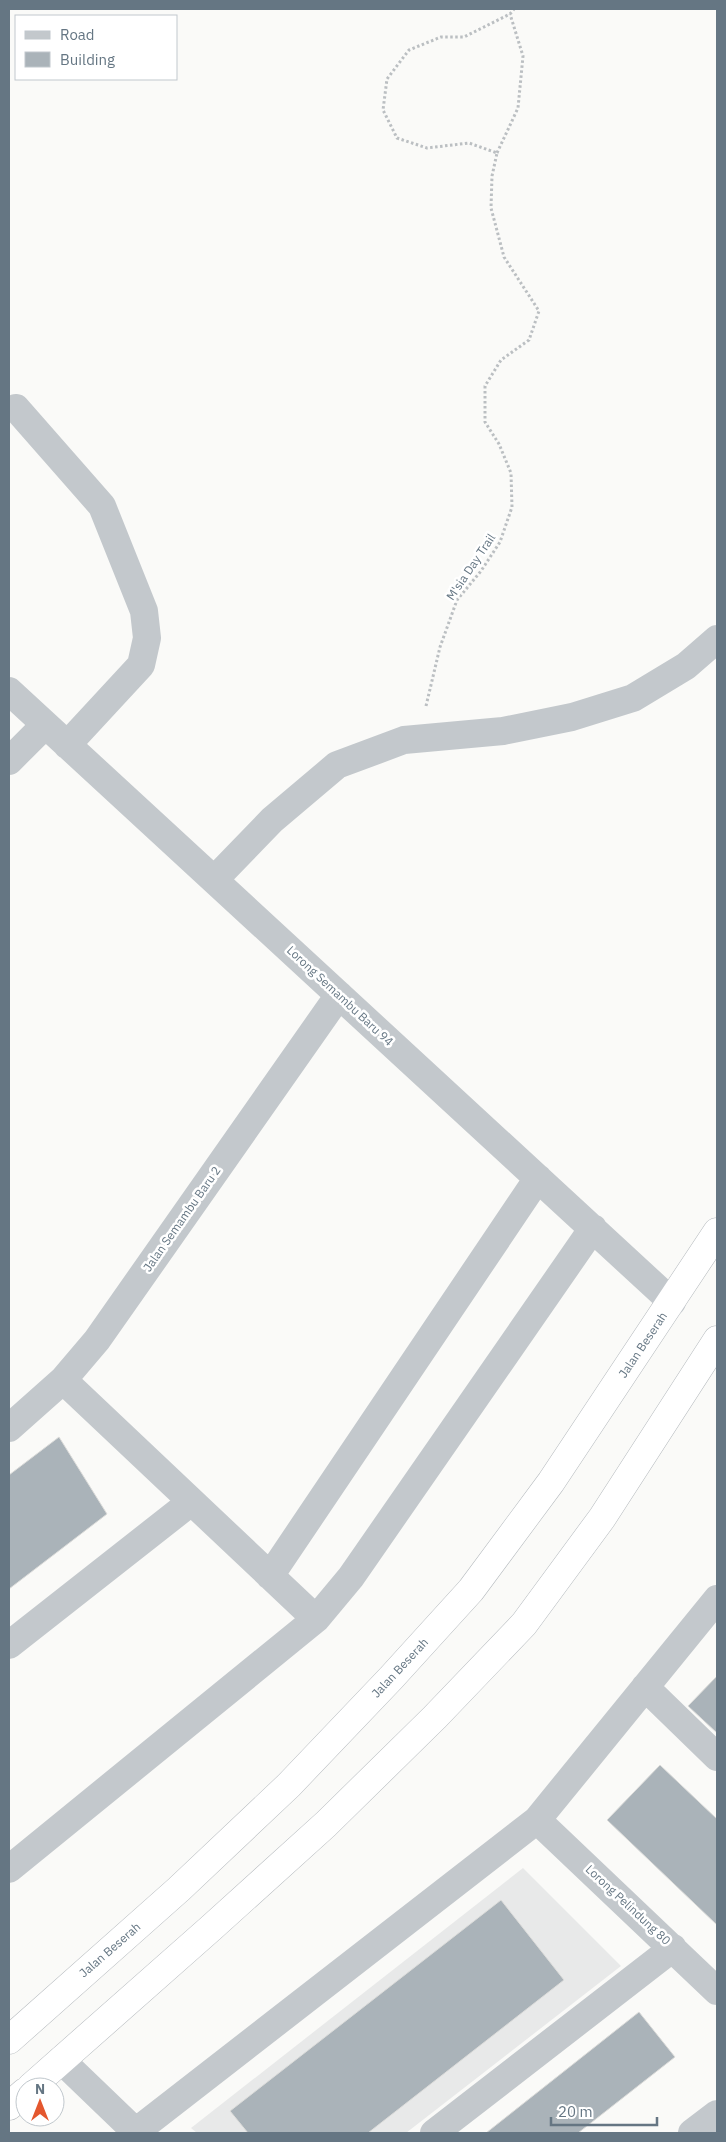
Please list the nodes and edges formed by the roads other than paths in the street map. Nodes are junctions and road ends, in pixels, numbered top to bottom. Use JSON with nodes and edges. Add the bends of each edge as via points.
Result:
{"nodes":[{"id":1,"x":16,"y":408,"type":"dead end"},
{"id":2,"x":717,"y":639,"type":"edge"},
{"id":3,"x":9,"y":691,"type":"edge"},
{"id":4,"x":46,"y":725,"type":"junction"},
{"id":5,"x":68,"y":745,"type":"junction"},
{"id":6,"x":9,"y":761,"type":"edge"},
{"id":7,"x":214,"y":880,"type":"junction"},
{"id":8,"x":339,"y":995,"type":"junction"},
{"id":9,"x":538,"y":1178,"type":"junction"},
{"id":10,"x":593,"y":1228,"type":"junction"},
{"id":11,"x":717,"y":1232,"type":"edge"},
{"id":12,"x":672,"y":1302,"type":"junction"},
{"id":13,"x":717,"y":1340,"type":"edge"},
{"id":14,"x":63,"y":1380,"type":"junction"},
{"id":15,"x":9,"y":1428,"type":"edge"},
{"id":16,"x":191,"y":1502,"type":"junction"},
{"id":17,"x":270,"y":1576,"type":"junction"},
{"id":18,"x":717,"y":1599,"type":"edge"},
{"id":19,"x":316,"y":1619,"type":"junction"},
{"id":20,"x":9,"y":1645,"type":"edge"},
{"id":21,"x":646,"y":1687,"type":"junction"},
{"id":22,"x":717,"y":1757,"type":"edge"},
{"id":23,"x":538,"y":1820,"type":"junction"},
{"id":24,"x":9,"y":1869,"type":"edge"},
{"id":25,"x":673,"y":1948,"type":"junction"},
{"id":26,"x":717,"y":1991,"type":"edge"},
{"id":27,"x":9,"y":2040,"type":"edge"},
{"id":28,"x":61,"y":2060,"type":"junction"},
{"id":29,"x":41,"y":2077,"type":"edge"},
{"id":30,"x":717,"y":2114,"type":"edge"},
{"id":31,"x":136,"y":2133,"type":"edge"},
{"id":32,"x":434,"y":2133,"type":"edge"},
{"id":33,"x":692,"y":2133,"type":"edge"}],
"edges":[{"from":1,"to":5,"type":"street","via":[[102,506],[144,611],[147,638],[141,665]]},
{"from":2,"to":7,"type":"street","via":[[686,666],[633,698],[572,717],[503,731],[404,740],[337,765],[272,820]]},
{"from":3,"to":4,"type":"street","name":"Lorong Semambu Baru 94"},
{"from":4,"to":5,"type":"street","name":"Lorong Semambu Baru 94"},
{"from":4,"to":6,"type":"street"},
{"from":5,"to":7,"type":"street","name":"Lorong Semambu Baru 94"},
{"from":7,"to":8,"type":"street","name":"Lorong Semambu Baru 94"},
{"from":8,"to":9,"type":"street","name":"Lorong Semambu Baru 94"},
{"from":8,"to":14,"type":"street","name":"Jalan Semambu Baru 2","via":[[97,1340]]},
{"from":9,"to":10,"type":"street","name":"Lorong Semambu Baru 94"},
{"from":9,"to":17,"type":"street"},
{"from":10,"to":12,"type":"street","name":"Lorong Semambu Baru 94"},
{"from":10,"to":19,"type":"street","via":[[350,1578]]},
{"from":11,"to":12,"type":"highway","name":"Jalan Beserah"},
{"from":12,"to":27,"type":"highway","name":"Jalan Beserah","via":[[551,1482],[471,1590],[392,1678],[276,1798]]},
{"from":13,"to":28,"type":"highway","via":[[602,1518],[524,1624],[326,1824]]},
{"from":14,"to":15,"type":"street","name":"Jalan Semambu Baru 2"},
{"from":14,"to":16,"type":"street"},
{"from":16,"to":17,"type":"street"},
{"from":16,"to":20,"type":"street"},
{"from":17,"to":19,"type":"street"},
{"from":18,"to":21,"type":"street"},
{"from":19,"to":24,"type":"street"},
{"from":21,"to":22,"type":"street"},
{"from":21,"to":23,"type":"street"},
{"from":23,"to":25,"type":"street","name":"Lorong Pelindung 80"},
{"from":23,"to":31,"type":"street"},
{"from":25,"to":26,"type":"street","name":"Lorong Pelindung 80"},
{"from":25,"to":32,"type":"street"},
{"from":28,"to":29,"type":"highway"},
{"from":28,"to":31,"type":"street"},
{"from":30,"to":33,"type":"street"}]}
